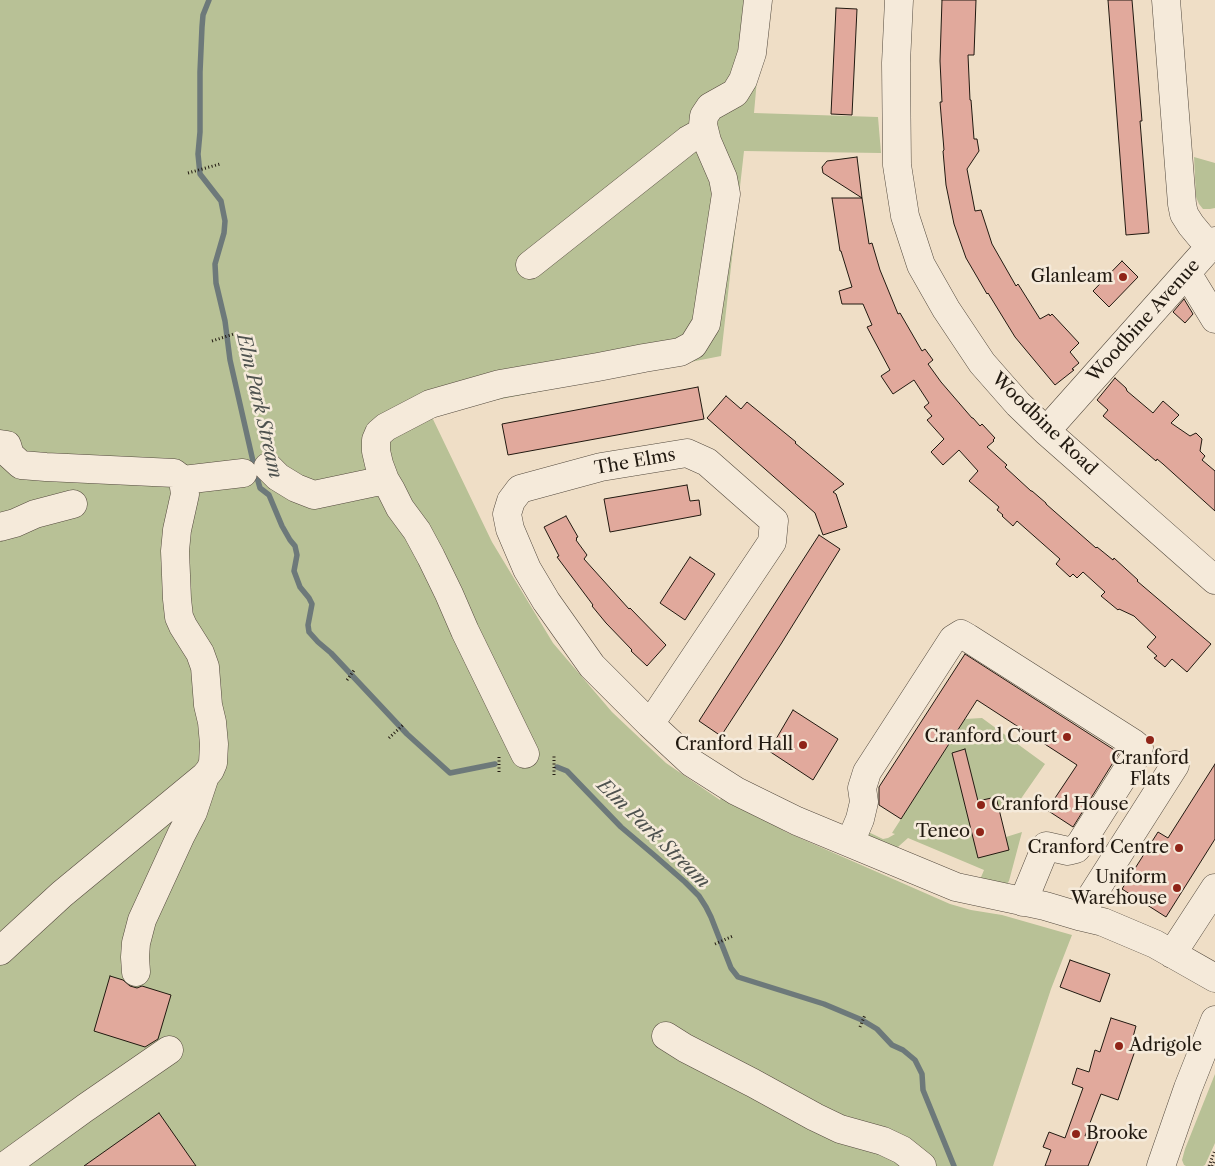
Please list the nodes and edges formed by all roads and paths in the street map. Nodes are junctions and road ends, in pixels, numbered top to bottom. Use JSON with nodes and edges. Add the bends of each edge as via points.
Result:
{"nodes":[{"id":1,"x":758,"y":0,"type":"edge"},
{"id":2,"x":899,"y":0,"type":"edge"},
{"id":3,"x":1166,"y":0,"type":"edge"},
{"id":4,"x":705,"y":133,"type":"junction"},
{"id":5,"x":220,"y":164,"type":"dead end"},
{"id":6,"x":188,"y":173,"type":"dead end"},
{"id":7,"x":1213,"y":244,"type":"edge"},
{"id":8,"x":530,"y":265,"type":"dead end"},
{"id":9,"x":1187,"y":273,"type":"junction"},
{"id":10,"x":1215,"y":319,"type":"edge"},
{"id":11,"x":238,"y":333,"type":"dead end"},
{"id":12,"x":212,"y":341,"type":"dead end"},
{"id":13,"x":1046,"y":431,"type":"junction"},
{"id":14,"x":0,"y":444,"type":"edge"},
{"id":15,"x":10,"y":467,"type":"edge"},
{"id":16,"x":183,"y":480,"type":"junction"},
{"id":17,"x":385,"y":480,"type":"junction"},
{"id":18,"x":72,"y":504,"type":"dead end"},
{"id":19,"x":0,"y":527,"type":"edge"},
{"id":20,"x":1215,"y":580,"type":"edge"},
{"id":21,"x":355,"y":669,"type":"dead end"},
{"id":22,"x":347,"y":680,"type":"dead end"},
{"id":23,"x":650,"y":724,"type":"junction"},
{"id":24,"x":403,"y":725,"type":"dead end"},
{"id":25,"x":389,"y":738,"type":"dead end"},
{"id":26,"x":512,"y":755,"type":"joint"},
{"id":27,"x":554,"y":755,"type":"dead end"},
{"id":28,"x":1175,"y":765,"type":"dead end"},
{"id":29,"x":499,"y":772,"type":"dead end"},
{"id":30,"x":554,"y":775,"type":"dead end"},
{"id":31,"x":206,"y":776,"type":"junction"},
{"id":32,"x":850,"y":843,"type":"junction"},
{"id":33,"x":1215,"y":888,"type":"edge"},
{"id":34,"x":1023,"y":902,"type":"junction"},
{"id":35,"x":1082,"y":917,"type":"junction"},
{"id":36,"x":733,"y":936,"type":"dead end"},
{"id":37,"x":715,"y":944,"type":"dead end"},
{"id":38,"x":0,"y":951,"type":"edge"},
{"id":39,"x":1172,"y":954,"type":"junction"},
{"id":40,"x":136,"y":972,"type":"dead end"},
{"id":41,"x":1215,"y":978,"type":"edge"},
{"id":42,"x":865,"y":1015,"type":"dead end"},
{"id":43,"x":1215,"y":1020,"type":"edge"},
{"id":44,"x":860,"y":1028,"type":"dead end"},
{"id":45,"x":666,"y":1036,"type":"dead end"},
{"id":46,"x":169,"y":1050,"type":"dead end"},
{"id":47,"x":1215,"y":1150,"type":"edge"},
{"id":48,"x":1215,"y":1160,"type":"edge"},
{"id":49,"x":6,"y":1166,"type":"edge"},
{"id":50,"x":922,"y":1166,"type":"edge"},
{"id":51,"x":1161,"y":1166,"type":"edge"},
{"id":52,"x":1209,"y":1166,"type":"edge"},
{"id":53,"x":1212,"y":1166,"type":"edge"}],
"edges":[{"from":1,"to":4,"type":"street","via":[[752,53],[743,80],[736,93],[710,107],[704,116]]},
{"from":2,"to":13,"type":"street","name":"Woodbine Road","via":[[897,165],[905,216],[921,265],[982,363]]},
{"from":3,"to":7,"type":"street","name":"Woodbine Avenue","via":[[1182,204],[1190,225]]},
{"from":4,"to":8,"type":"street","via":[[688,140]]},
{"from":4,"to":17,"type":"street","via":[[726,194],[706,324],[693,345],[680,352],[500,384],[430,404],[380,433],[376,451]]},
{"from":5,"to":6,"type":"path"},
{"from":7,"to":9,"type":"street","name":"Woodbine Avenue"},
{"from":9,"to":10,"type":"street"},
{"from":9,"to":13,"type":"street","name":"Woodbine Avenue"},
{"from":11,"to":12,"type":"path"},
{"from":13,"to":20,"type":"street","name":"Woodbine Road"},
{"from":14,"to":15,"type":"street","via":[[7,445]]},
{"from":15,"to":16,"type":"street","via":[[174,473]]},
{"from":16,"to":17,"type":"street","via":[[256,470],[314,495]]},
{"from":16,"to":31,"type":"street","via":[[185,494],[175,552],[177,599],[179,617],[205,667],[214,744],[213,762]]},
{"from":17,"to":26,"type":"street","via":[[417,531],[450,594]]},
{"from":18,"to":19,"type":"street"},
{"from":21,"to":22,"type":"path"},
{"from":23,"to":23,"type":"street","name":"The Elms","via":[[772,542],[774,521],[707,462],[687,453],[601,467],[520,489],[511,500],[507,514],[527,569],[546,601],[592,666]]},
{"from":23,"to":32,"type":"street","name":"The Elms","via":[[692,763],[736,791]]},
{"from":24,"to":25,"type":"path"},
{"from":26,"to":29,"type":"path"},
{"from":27,"to":30,"type":"path"},
{"from":28,"to":35,"type":"street","via":[[1086,905]]},
{"from":31,"to":38,"type":"street","via":[[62,894]]},
{"from":31,"to":40,"type":"street","via":[[193,812],[142,920],[136,943]]},
{"from":32,"to":34,"type":"street","name":"The Elms","via":[[956,887]]},
{"from":32,"to":34,"type":"street","via":[[860,819],[864,802],[862,788],[867,772],[954,639],[961,634],[1139,748],[1076,850],[1046,846]]},
{"from":33,"to":39,"type":"street"},
{"from":34,"to":35,"type":"street","name":"The Elms"},
{"from":35,"to":39,"type":"street","name":"The Elms","via":[[1103,922]]},
{"from":36,"to":37,"type":"path"},
{"from":39,"to":41,"type":"street","name":"The Elms"},
{"from":42,"to":44,"type":"path"},
{"from":43,"to":51,"type":"street"},
{"from":45,"to":50,"type":"street","via":[[815,1117],[902,1150]]},
{"from":46,"to":49,"type":"street"},
{"from":47,"to":52,"type":"path"},
{"from":48,"to":53,"type":"path"}]}
